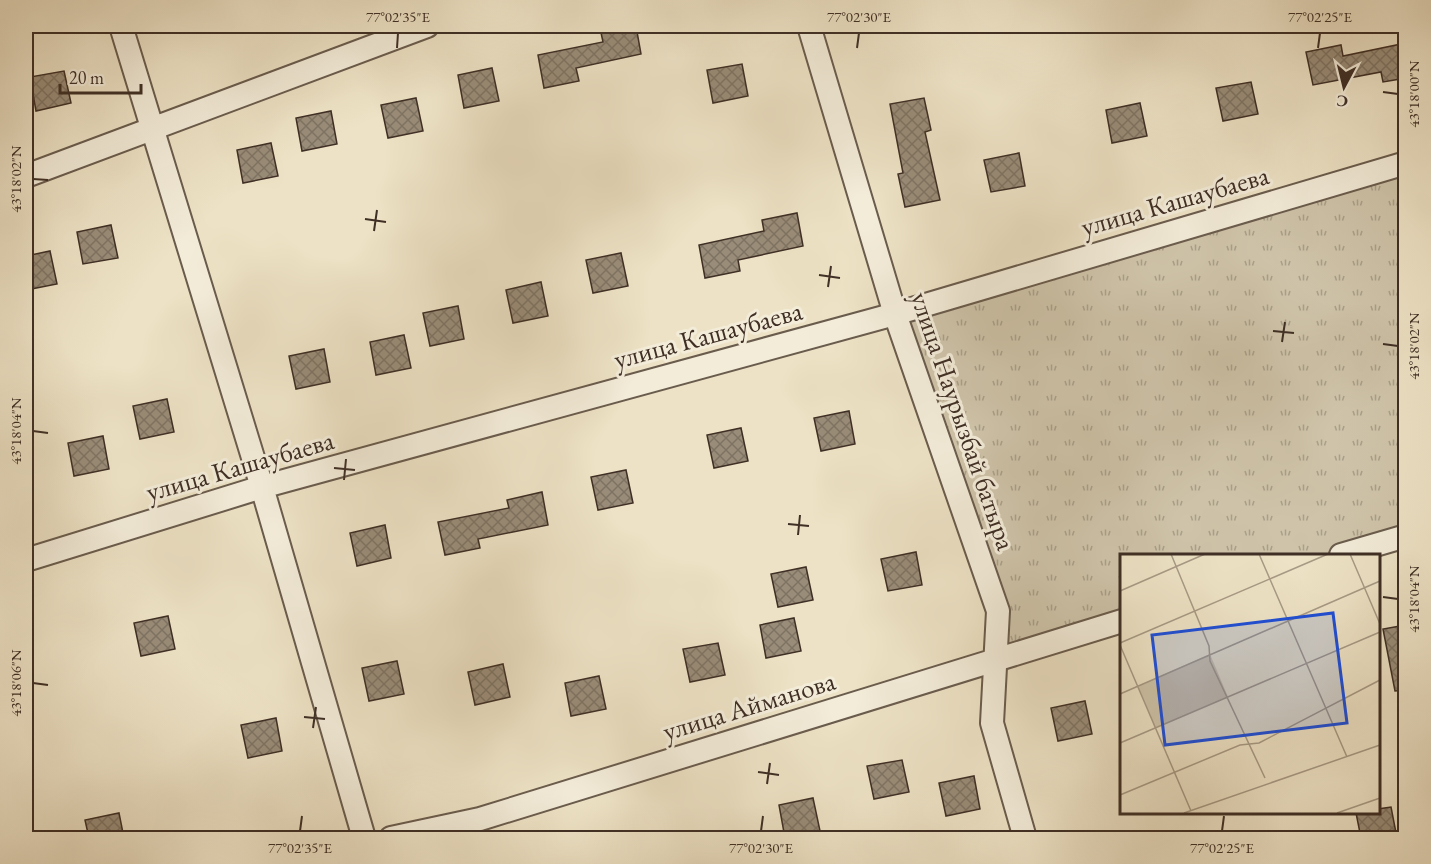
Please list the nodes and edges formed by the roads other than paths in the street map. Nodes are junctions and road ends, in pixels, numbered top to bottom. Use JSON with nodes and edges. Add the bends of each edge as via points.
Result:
{"nodes":[{"id":1,"x":121,"y":26,"type":"edge"},
{"id":2,"x":427,"y":26,"type":"edge"},
{"id":3,"x":809,"y":26,"type":"edge"},
{"id":4,"x":153,"y":128,"type":"junction"},
{"id":5,"x":1406,"y":163,"type":"edge"},
{"id":6,"x":26,"y":176,"type":"edge"},
{"id":7,"x":895,"y":314,"type":"junction"},
{"id":8,"x":262,"y":487,"type":"junction"},
{"id":9,"x":1406,"y":536,"type":"edge"},
{"id":10,"x":1344,"y":554,"type":"edge"},
{"id":11,"x":26,"y":560,"type":"edge"},
{"id":12,"x":1120,"y":622,"type":"edge"},
{"id":13,"x":996,"y":659,"type":"junction"},
{"id":14,"x":364,"y":838,"type":"edge"},
{"id":15,"x":391,"y":838,"type":"edge"},
{"id":16,"x":1025,"y":838,"type":"edge"}],
"edges":[{"from":1,"to":4,"type":"street"},
{"from":2,"to":4,"type":"street"},
{"from":3,"to":7,"type":"street","name":"улица Наурызбай батыра"},
{"from":4,"to":6,"type":"street"},
{"from":4,"to":8,"type":"street"},
{"from":5,"to":7,"type":"street","name":"улица Кашаубаева"},
{"from":7,"to":8,"type":"street","name":"улица Кашаубаева"},
{"from":7,"to":13,"type":"street","name":"улица Наурызбай батыра","via":[[999,611]]},
{"from":8,"to":11,"type":"street","name":"улица Кашаубаева"},
{"from":8,"to":14,"type":"street"},
{"from":9,"to":10,"type":"street"},
{"from":12,"to":13,"type":"street","name":"улица Айманова"},
{"from":13,"to":15,"type":"street","name":"улица Айманова","via":[[480,819]]},
{"from":13,"to":16,"type":"street","name":"улица Наурызбай батыра","via":[[992,723]]}]}
